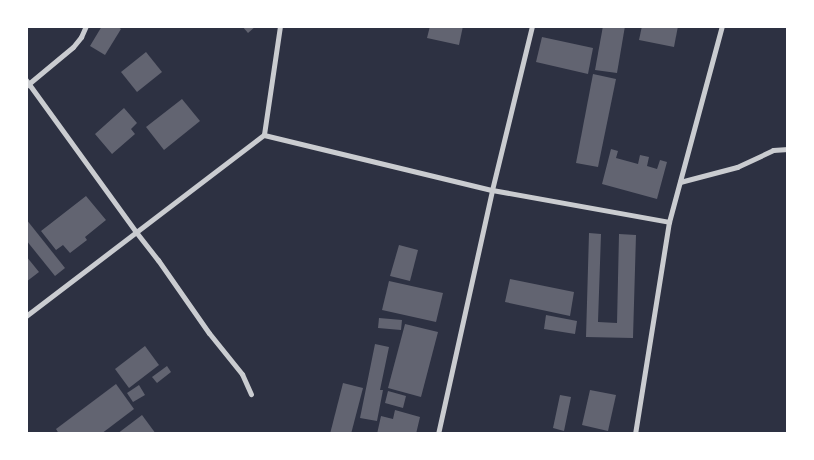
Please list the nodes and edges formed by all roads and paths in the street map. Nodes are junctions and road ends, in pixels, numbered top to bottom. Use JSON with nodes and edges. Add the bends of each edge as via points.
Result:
{"nodes":[{"id":1,"x":86,"y":26,"type":"edge"},
{"id":2,"x":280,"y":26,"type":"edge"},
{"id":3,"x":532,"y":26,"type":"edge"},
{"id":4,"x":722,"y":26,"type":"edge"},
{"id":5,"x":27,"y":83,"type":"edge"},
{"id":6,"x":264,"y":135,"type":"junction"},
{"id":7,"x":788,"y":149,"type":"edge"},
{"id":8,"x":680,"y":182,"type":"junction"},
{"id":9,"x":492,"y":190,"type":"junction"},
{"id":10,"x":670,"y":222,"type":"junction"},
{"id":11,"x":136,"y":232,"type":"junction"},
{"id":12,"x":26,"y":316,"type":"edge"},
{"id":13,"x":251,"y":394,"type":"dead end"},
{"id":14,"x":438,"y":434,"type":"edge"},
{"id":15,"x":635,"y":434,"type":"edge"}],
"edges":[{"from":1,"to":5,"type":"street","via":[[73,47]]},
{"from":2,"to":6,"type":"street"},
{"from":3,"to":9,"type":"street"},
{"from":4,"to":8,"type":"street"},
{"from":5,"to":11,"type":"street"},
{"from":6,"to":9,"type":"street"},
{"from":6,"to":11,"type":"street"},
{"from":7,"to":8,"type":"street","via":[[773,150],[737,167]]},
{"from":8,"to":10,"type":"street"},
{"from":9,"to":10,"type":"street"},
{"from":9,"to":14,"type":"street"},
{"from":10,"to":15,"type":"street"},
{"from":11,"to":12,"type":"street"},
{"from":11,"to":13,"type":"street","via":[[242,374]]}]}
